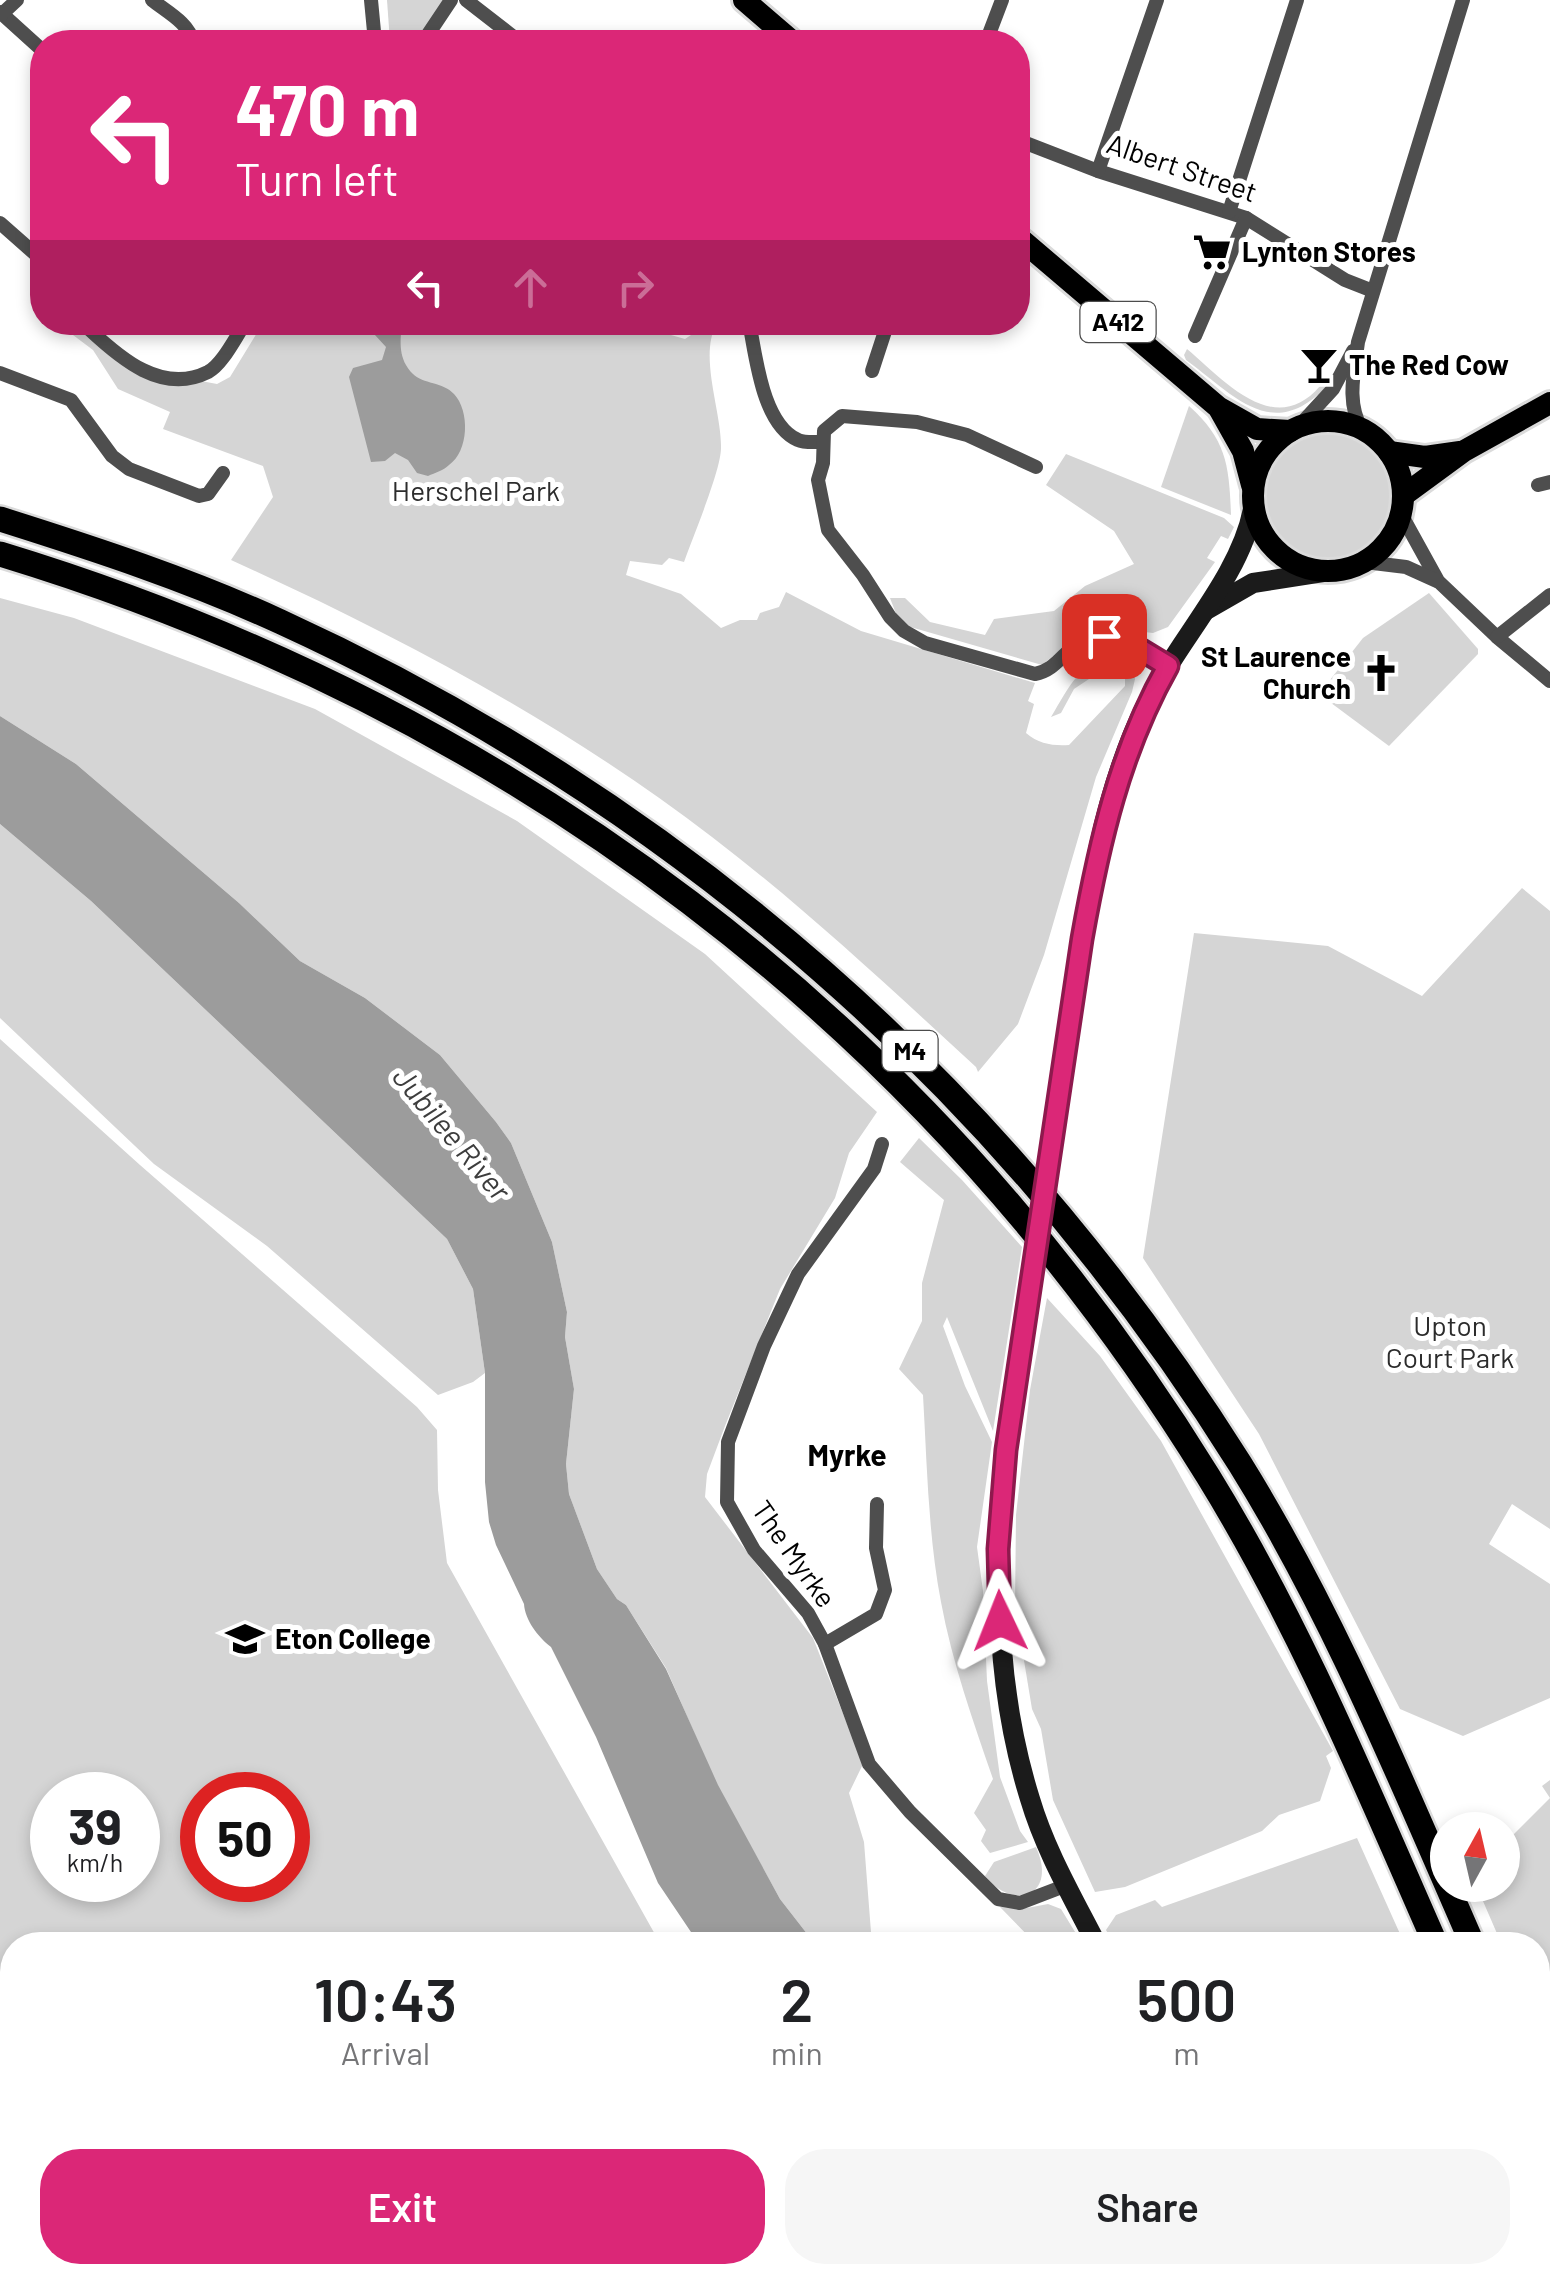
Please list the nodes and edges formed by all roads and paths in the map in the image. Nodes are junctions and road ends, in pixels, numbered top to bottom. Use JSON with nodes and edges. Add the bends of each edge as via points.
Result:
{"nodes":[{"id":1,"x":17,"y":0,"type":"edge"},
{"id":2,"x":152,"y":0,"type":"edge"},
{"id":3,"x":372,"y":0,"type":"edge"},
{"id":4,"x":452,"y":0,"type":"edge"},
{"id":5,"x":466,"y":0,"type":"edge"},
{"id":6,"x":744,"y":0,"type":"edge"},
{"id":7,"x":1002,"y":0,"type":"edge"},
{"id":8,"x":1156,"y":0,"type":"edge"},
{"id":9,"x":1296,"y":0,"type":"edge"},
{"id":10,"x":1463,"y":0,"type":"edge"},
{"id":11,"x":1,"y":13,"type":"edge"},
{"id":12,"x":188,"y":30,"type":"edge"},
{"id":13,"x":373,"y":30,"type":"edge"},
{"id":14,"x":431,"y":30,"type":"edge"},
{"id":15,"x":505,"y":30,"type":"edge"},
{"id":16,"x":779,"y":30,"type":"edge"},
{"id":17,"x":991,"y":30,"type":"edge"},
{"id":18,"x":30,"y":39,"type":"edge"},
{"id":19,"x":1030,"y":145,"type":"edge"},
{"id":20,"x":1098,"y":171,"type":"junction"},
{"id":21,"x":1229,"y":212,"type":"junction"},
{"id":22,"x":1246,"y":218,"type":"junction"},
{"id":23,"x":0,"y":223,"type":"edge"},
{"id":24,"x":1030,"y":247,"type":"edge"},
{"id":25,"x":30,"y":249,"type":"edge"},
{"id":26,"x":1374,"y":292,"type":"junction"},
{"id":27,"x":96,"y":335,"type":"edge"},
{"id":28,"x":237,"y":335,"type":"edge"},
{"id":29,"x":751,"y":335,"type":"edge"},
{"id":30,"x":884,"y":335,"type":"edge"},
{"id":31,"x":1195,"y":336,"type":"dead end"},
{"id":32,"x":1358,"y":342,"type":"junction"},
{"id":33,"x":872,"y":371,"type":"dead end"},
{"id":34,"x":0,"y":373,"type":"edge"},
{"id":35,"x":1550,"y":403,"type":"edge"},
{"id":36,"x":1218,"y":408,"type":"junction"},
{"id":37,"x":1294,"y":429,"type":"junction"},
{"id":38,"x":1362,"y":430,"type":"junction"},
{"id":39,"x":822,"y":442,"type":"junction"},
{"id":40,"x":1464,"y":451,"type":"junction"},
{"id":41,"x":1389,"y":452,"type":"junction"},
{"id":42,"x":1036,"y":467,"type":"dead end"},
{"id":43,"x":222,"y":472,"type":"dead end"},
{"id":44,"x":1253,"y":499,"type":"junction"},
{"id":45,"x":1402,"y":504,"type":"junction"},
{"id":46,"x":0,"y":519,"type":"edge"},
{"id":47,"x":0,"y":554,"type":"edge"},
{"id":48,"x":1365,"y":562,"type":"junction"},
{"id":49,"x":1323,"y":572,"type":"junction"},
{"id":50,"x":1438,"y":582,"type":"junction"},
{"id":51,"x":1550,"y":595,"type":"edge"},
{"id":52,"x":1204,"y":611,"type":"junction"},
{"id":53,"x":1497,"y":637,"type":"junction"},
{"id":54,"x":1168,"y":666,"type":"junction"},
{"id":55,"x":1550,"y":681,"type":"edge"},
{"id":56,"x":882,"y":1144,"type":"dead end"},
{"id":57,"x":876,"y":1504,"type":"dead end"},
{"id":58,"x":826,"y":1644,"type":"junction"},
{"id":59,"x":1067,"y":1885,"type":"junction"},
{"id":60,"x":1090,"y":1932,"type":"edge"},
{"id":61,"x":1430,"y":1932,"type":"edge"},
{"id":62,"x":1467,"y":1932,"type":"edge"}],
"edges":[{"from":1,"to":11,"type":"street"},
{"from":2,"to":12,"type":"street"},
{"from":3,"to":13,"type":"street"},
{"from":4,"to":14,"type":"street"},
{"from":5,"to":15,"type":"street"},
{"from":6,"to":16,"type":"main road"},
{"from":7,"to":17,"type":"street"},
{"from":8,"to":20,"type":"street"},
{"from":9,"to":21,"type":"street"},
{"from":10,"to":26,"type":"street"},
{"from":11,"to":18,"type":"street"},
{"from":19,"to":20,"type":"street","name":"Albert Street"},
{"from":20,"to":21,"type":"street","name":"Albert Street"},
{"from":21,"to":22,"type":"street","name":"Albert Street"},
{"from":22,"to":26,"type":"street","name":"Albert Street"},
{"from":22,"to":31,"type":"street"},
{"from":23,"to":25,"type":"street"},
{"from":24,"to":36,"type":"main road","number":"A412"},
{"from":26,"to":32,"type":"street"},
{"from":27,"to":28,"type":"street","via":[[140,372],[189,378],[211,371]]},
{"from":29,"to":39,"type":"street","via":[[762,387],[781,428],[800,442]]},
{"from":30,"to":33,"type":"street"},
{"from":32,"to":37,"type":"street","via":[[1333,389]]},
{"from":32,"to":38,"type":"street","via":[[1351,395]]},
{"from":34,"to":43,"type":"street","via":[[70,400],[129,469],[199,496],[208,494]]},
{"from":35,"to":40,"type":"main road"},
{"from":36,"to":37,"type":"main road","number":"A412","via":[[1257,429]]},
{"from":36,"to":44,"type":"main road","number":"A412","via":[[1243,451]]},
{"from":37,"to":38,"type":"main road","via":[[1342,422]]},
{"from":37,"to":44,"type":"main road","via":[[1264,456]]},
{"from":38,"to":41,"type":"main road"},
{"from":39,"to":42,"type":"street","via":[[824,431],[842,416],[917,422],[967,435]]},
{"from":39,"to":54,"type":"street","via":[[818,480],[828,530],[904,631],[1034,674],[1052,668],[1077,642],[1104,636]]},
{"from":40,"to":41,"type":"main road","via":[[1425,457]]},
{"from":40,"to":45,"type":"main road"},
{"from":41,"to":45,"type":"main road","via":[[1400,472]]},
{"from":44,"to":49,"type":"main road","via":[[1270,545],[1284,558]]},
{"from":44,"to":52,"type":"main road","via":[[1242,549]]},
{"from":45,"to":48,"type":"main road","via":[[1394,532]]},
{"from":45,"to":50,"type":"street"},
{"from":46,"to":62,"type":"highway","number":"M4","via":[[218,595],[453,708],[682,856],[860,1002],[980,1121],[1080,1237],[1241,1466],[1308,1585]]},
{"from":47,"to":61,"type":"highway","number":"M4","via":[[120,592],[249,644],[478,760],[636,860],[874,1060],[1048,1247],[1182,1434],[1287,1615]]},
{"from":48,"to":49,"type":"main road"},
{"from":48,"to":50,"type":"street","via":[[1406,567]]},
{"from":49,"to":52,"type":"main road","via":[[1253,583]]},
{"from":50,"to":53,"type":"street"},
{"from":51,"to":53,"type":"street"},
{"from":52,"to":54,"type":"main road"},
{"from":53,"to":55,"type":"street"},
{"from":54,"to":59,"type":"main road","bridge":true,"via":[[1118,778],[1087,914],[1000,1511],[1000,1621],[1010,1709],[1042,1833]]},
{"from":56,"to":58,"type":"street","name":"The Myrke","via":[[874,1169],[798,1274],[728,1442],[727,1502],[754,1550],[792,1591]]},
{"from":57,"to":58,"type":"street","via":[[881,1602],[876,1614]]},
{"from":58,"to":59,"type":"street","name":"The Myrke","via":[[870,1764],[976,1880],[998,1898],[1020,1903]]},
{"from":59,"to":60,"type":"main road"}]}
